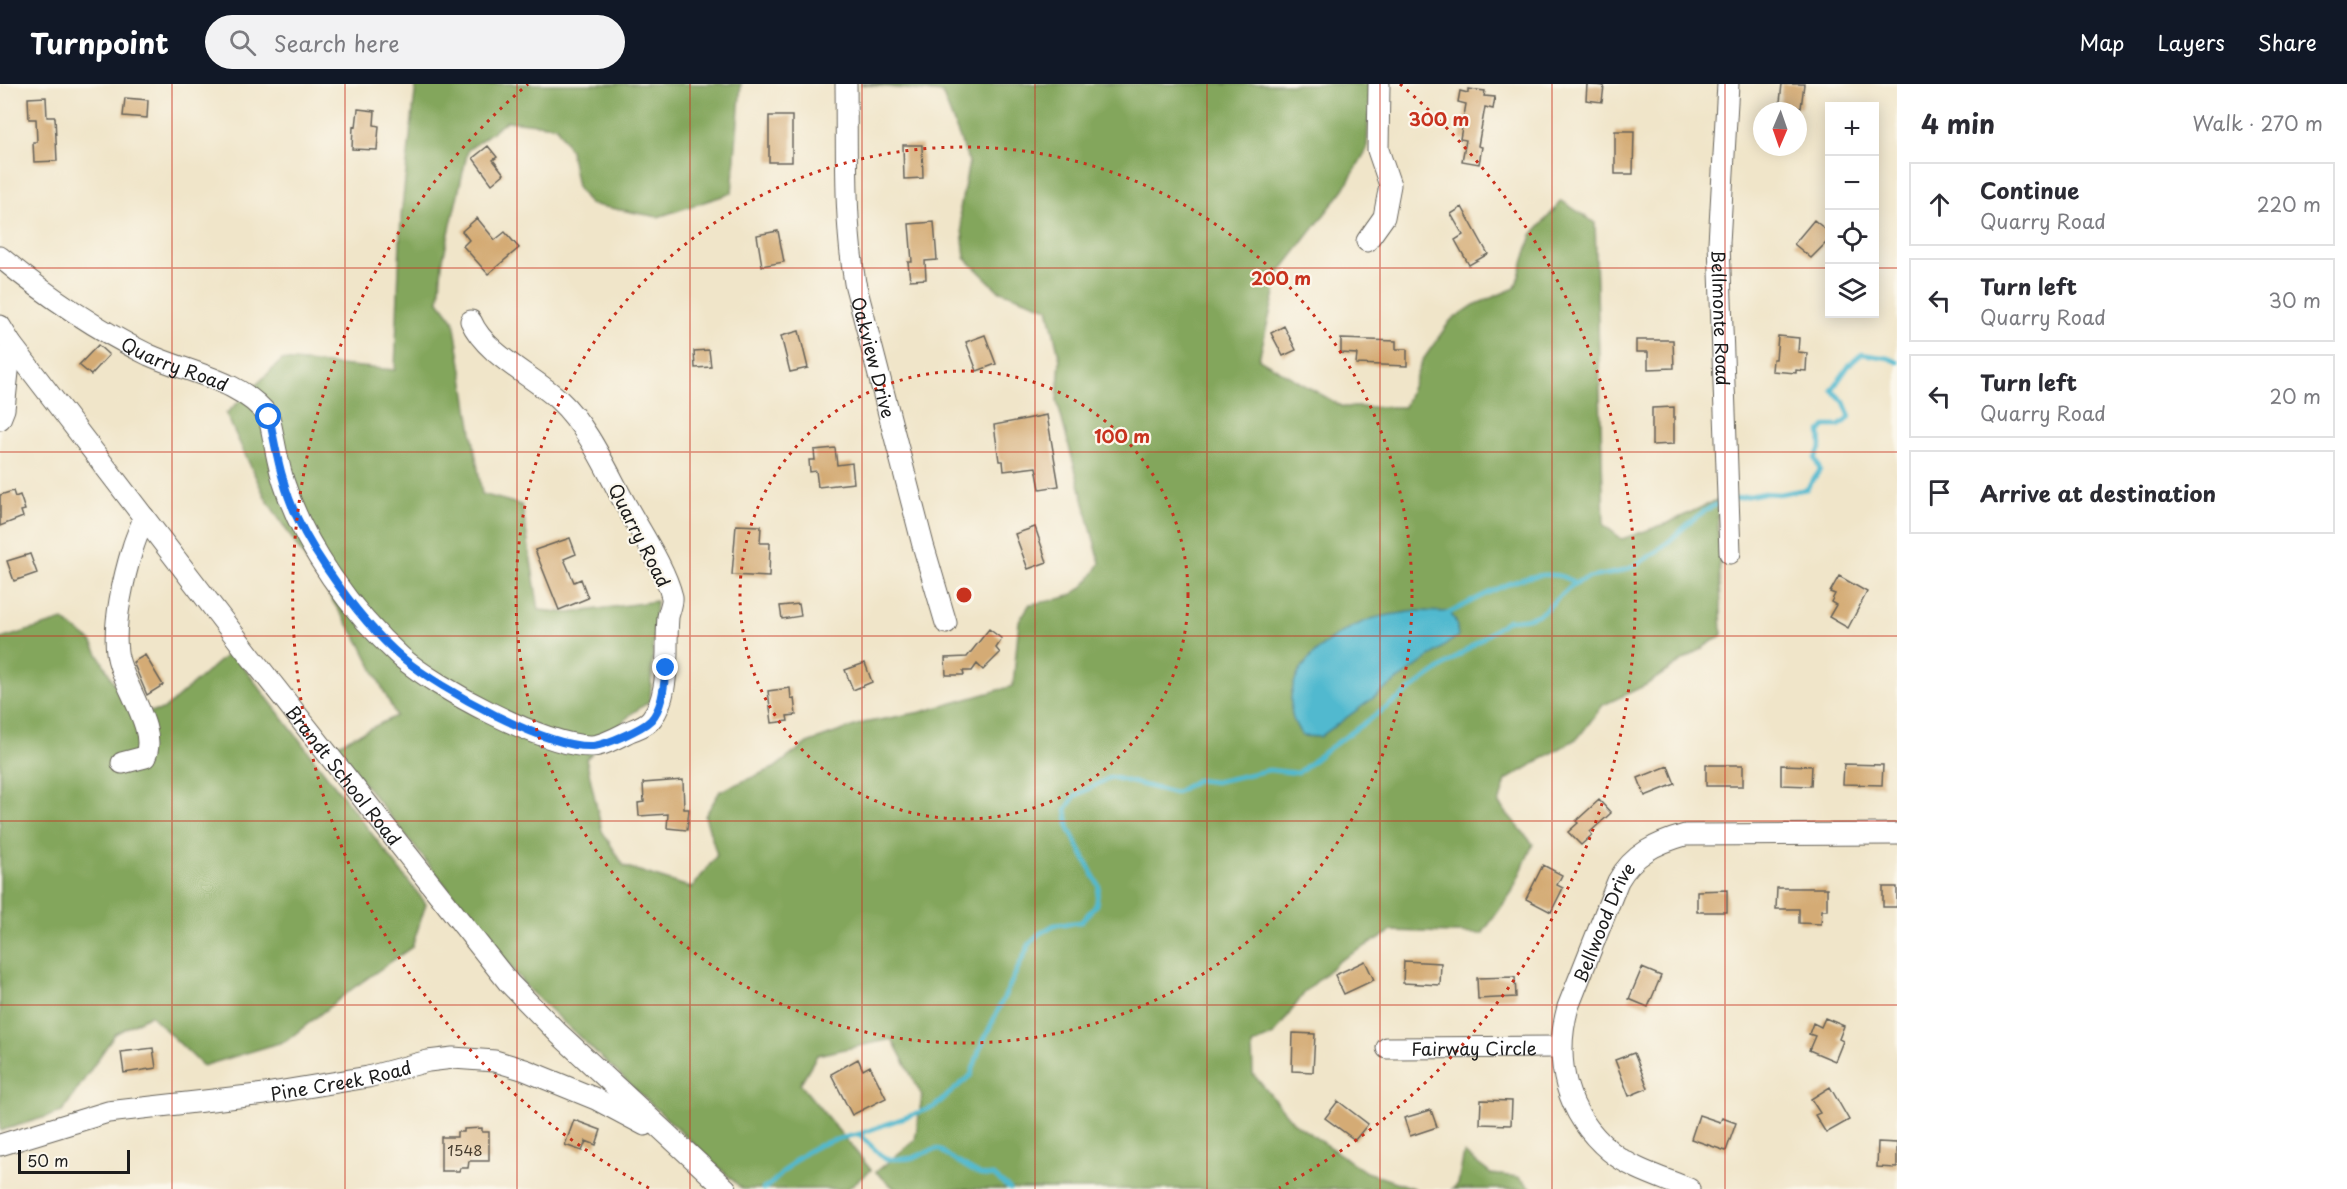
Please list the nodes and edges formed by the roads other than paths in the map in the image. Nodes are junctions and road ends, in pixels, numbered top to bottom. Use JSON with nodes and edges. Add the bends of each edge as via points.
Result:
{"nodes":[{"id":1,"x":846,"y":84,"type":"edge"},
{"id":2,"x":1379,"y":84,"type":"edge"},
{"id":3,"x":1728,"y":84,"type":"edge"},
{"id":4,"x":1367,"y":241,"type":"dead end"},
{"id":5,"x":0,"y":258,"type":"edge"},
{"id":6,"x":471,"y":321,"type":"dead end"},
{"id":7,"x":0,"y":326,"type":"edge"},
{"id":8,"x":11,"y":344,"type":"junction"},
{"id":9,"x":0,"y":419,"type":"edge"},
{"id":10,"x":144,"y":517,"type":"junction"},
{"id":11,"x":1730,"y":553,"type":"dead end"},
{"id":12,"x":946,"y":623,"type":"dead end"},
{"id":13,"x":122,"y":763,"type":"dead end"},
{"id":14,"x":1897,"y":834,"type":"edge"},
{"id":15,"x":1560,"y":1047,"type":"junction"},
{"id":16,"x":1387,"y":1048,"type":"dead end"},
{"id":17,"x":669,"y":1138,"type":"junction"},
{"id":18,"x":0,"y":1145,"type":"edge"},
{"id":19,"x":726,"y":1189,"type":"edge"},
{"id":20,"x":1689,"y":1189,"type":"edge"}],
"edges":[{"from":1,"to":12,"type":"street","name":"Oakview Drive","via":[[847,206],[854,273],[922,545]]},
{"from":2,"to":4,"type":"street","via":[[1378,150],[1390,185],[1384,217]]},
{"from":3,"to":11,"type":"street","name":"Bellmonte Road","via":[[1719,243]]},
{"from":5,"to":6,"type":"street","name":"Quarry Road","via":[[72,310],[148,354],[234,387],[263,408],[269,417],[283,482],[309,539],[356,607],[402,658],[433,681],[492,714],[536,732],[593,746],[651,719],[659,706],[673,599],[656,558],[585,434],[561,401],[491,347]]},
{"from":7,"to":8,"type":"street","name":"Brandt School Road"},
{"from":8,"to":9,"type":"street"},
{"from":8,"to":10,"type":"street","name":"Brandt School Road"},
{"from":10,"to":13,"type":"street","via":[[124,582],[116,651],[148,734],[148,751],[145,757]]},
{"from":10,"to":17,"type":"street","name":"Brandt School Road","via":[[509,983]]},
{"from":14,"to":15,"type":"street","name":"Bellwood Drive","via":[[1685,835],[1644,852],[1626,866],[1618,881],[1568,1006]]},
{"from":15,"to":16,"type":"street","name":"Fairway Circle"},
{"from":15,"to":20,"type":"street","name":"Bellwood Drive","via":[[1575,1107],[1600,1141],[1633,1165]]},
{"from":17,"to":18,"type":"street","name":"Pine Creek Road","via":[[596,1100],[525,1070],[495,1061],[453,1058],[265,1094],[108,1112]]},
{"from":17,"to":19,"type":"street","name":"Brandt School Road"}]}
